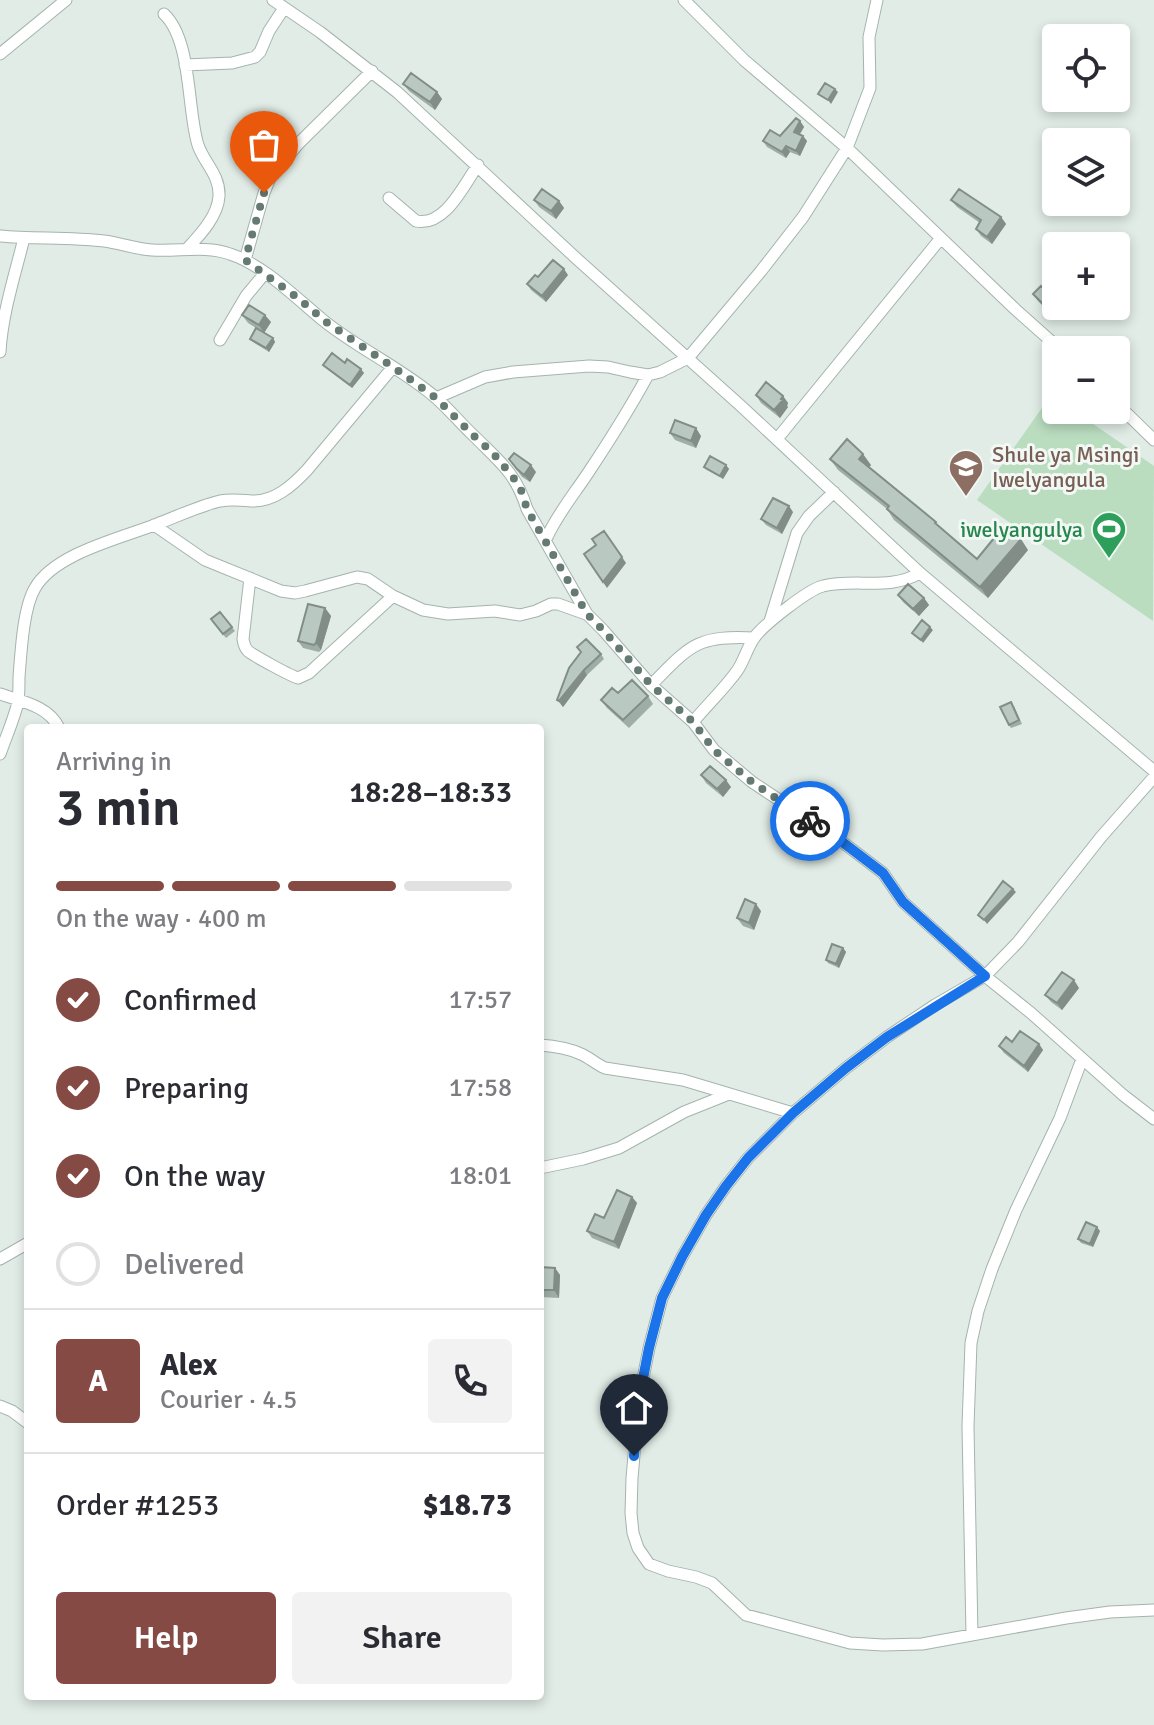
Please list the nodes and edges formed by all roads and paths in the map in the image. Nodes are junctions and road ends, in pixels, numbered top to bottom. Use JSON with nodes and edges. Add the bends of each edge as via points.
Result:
{"nodes":[{"id":1,"x":66,"y":0,"type":"edge"},
{"id":2,"x":273,"y":0,"type":"edge"},
{"id":3,"x":684,"y":0,"type":"edge"},
{"id":4,"x":877,"y":0,"type":"edge"},
{"id":5,"x":284,"y":8,"type":"junction"},
{"id":6,"x":164,"y":14,"type":"dead end"},
{"id":7,"x":0,"y":54,"type":"edge"},
{"id":8,"x":185,"y":65,"type":"junction"},
{"id":9,"x":372,"y":71,"type":"junction"},
{"id":10,"x":847,"y":148,"type":"junction"},
{"id":11,"x":478,"y":165,"type":"junction"},
{"id":12,"x":389,"y":198,"type":"dead end"},
{"id":13,"x":0,"y":236,"type":"edge"},
{"id":14,"x":24,"y":238,"type":"junction"},
{"id":15,"x":941,"y":238,"type":"junction"},
{"id":16,"x":187,"y":249,"type":"junction"},
{"id":17,"x":245,"y":260,"type":"junction"},
{"id":18,"x":265,"y":273,"type":"junction"},
{"id":19,"x":1045,"y":336,"type":"edge"},
{"id":20,"x":220,"y":340,"type":"dead end"},
{"id":21,"x":0,"y":352,"type":"edge"},
{"id":22,"x":688,"y":358,"type":"junction"},
{"id":23,"x":393,"y":367,"type":"junction"},
{"id":24,"x":648,"y":375,"type":"junction"},
{"id":25,"x":436,"y":398,"type":"junction"},
{"id":26,"x":1130,"y":417,"type":"edge"},
{"id":27,"x":777,"y":439,"type":"junction"},
{"id":28,"x":1154,"y":440,"type":"edge"},
{"id":29,"x":834,"y":492,"type":"junction"},
{"id":30,"x":154,"y":525,"type":"junction"},
{"id":31,"x":546,"y":539,"type":"junction"},
{"id":32,"x":920,"y":573,"type":"junction"},
{"id":33,"x":250,"y":578,"type":"junction"},
{"id":34,"x":393,"y":596,"type":"junction"},
{"id":35,"x":587,"y":614,"type":"junction"},
{"id":36,"x":770,"y":622,"type":"junction"},
{"id":37,"x":754,"y":638,"type":"junction"},
{"id":38,"x":651,"y":685,"type":"junction"},
{"id":39,"x":0,"y":694,"type":"edge"},
{"id":40,"x":18,"y":700,"type":"junction"},
{"id":41,"x":693,"y":722,"type":"junction"},
{"id":42,"x":56,"y":724,"type":"edge"},
{"id":43,"x":0,"y":754,"type":"edge"},
{"id":44,"x":1154,"y":774,"type":"edge"},
{"id":45,"x":985,"y":976,"type":"junction"},
{"id":46,"x":544,"y":1045,"type":"edge"},
{"id":47,"x":1082,"y":1059,"type":"junction"},
{"id":48,"x":729,"y":1094,"type":"junction"},
{"id":49,"x":793,"y":1113,"type":"junction"},
{"id":50,"x":1154,"y":1119,"type":"edge"},
{"id":51,"x":544,"y":1167,"type":"edge"},
{"id":52,"x":24,"y":1245,"type":"edge"},
{"id":53,"x":0,"y":1259,"type":"edge"},
{"id":54,"x":0,"y":1406,"type":"edge"},
{"id":55,"x":24,"y":1420,"type":"edge"},
{"id":56,"x":1154,"y":1610,"type":"edge"},
{"id":57,"x":972,"y":1635,"type":"junction"}],
"edges":[{"from":1,"to":7,"type":"street"},
{"from":2,"to":5,"type":"street"},
{"from":3,"to":10,"type":"street","via":[[744,60]]},
{"from":4,"to":10,"type":"street","via":[[869,37],[870,88]]},
{"from":5,"to":8,"type":"street","via":[[255,57]]},
{"from":5,"to":9,"type":"street"},
{"from":6,"to":8,"type":"street","via":[[177,32]]},
{"from":8,"to":16,"type":"street","via":[[198,144],[219,193],[208,225]]},
{"from":9,"to":11,"type":"street"},
{"from":9,"to":17,"type":"street","via":[[270,178]]},
{"from":10,"to":15,"type":"street"},
{"from":10,"to":22,"type":"street","via":[[803,217]]},
{"from":11,"to":12,"type":"street","via":[[443,213],[430,222],[416,221]]},
{"from":11,"to":22,"type":"street"},
{"from":13,"to":14,"type":"street"},
{"from":14,"to":16,"type":"street"},
{"from":14,"to":21,"type":"street"},
{"from":15,"to":19,"type":"street"},
{"from":15,"to":27,"type":"street"},
{"from":16,"to":17,"type":"street","via":[[216,250]]},
{"from":17,"to":18,"type":"street"},
{"from":18,"to":20,"type":"street"},
{"from":18,"to":23,"type":"street"},
{"from":22,"to":24,"type":"street"},
{"from":22,"to":27,"type":"street"},
{"from":23,"to":25,"type":"street"},
{"from":23,"to":30,"type":"street","via":[[295,484],[267,499],[221,501]]},
{"from":24,"to":25,"type":"street","via":[[589,366],[513,372],[485,377]]},
{"from":24,"to":31,"type":"street"},
{"from":25,"to":31,"type":"street","via":[[513,477]]},
{"from":26,"to":28,"type":"street"},
{"from":27,"to":29,"type":"street"},
{"from":29,"to":32,"type":"street"},
{"from":29,"to":36,"type":"street","via":[[797,533]]},
{"from":30,"to":33,"type":"street","via":[[205,560]]},
{"from":30,"to":40,"type":"street","via":[[71,557],[34,588]]},
{"from":31,"to":35,"type":"street"},
{"from":32,"to":36,"type":"street","via":[[898,582],[818,587]]},
{"from":32,"to":44,"type":"street"},
{"from":33,"to":34,"type":"street","via":[[295,593],[357,577]]},
{"from":33,"to":34,"type":"street","via":[[245,648],[298,678]]},
{"from":34,"to":35,"type":"street","via":[[448,614],[520,615],[558,604]]},
{"from":35,"to":38,"type":"street"},
{"from":36,"to":37,"type":"street"},
{"from":37,"to":38,"type":"street","via":[[728,637],[690,648]]},
{"from":37,"to":41,"type":"street","via":[[739,669]]},
{"from":38,"to":41,"type":"street"},
{"from":39,"to":40,"type":"street"},
{"from":40,"to":42,"type":"street","via":[[50,715]]},
{"from":40,"to":43,"type":"street"},
{"from":41,"to":45,"type":"street","via":[[736,769],[883,873],[903,902]]},
{"from":44,"to":45,"type":"street"},
{"from":45,"to":47,"type":"street"},
{"from":45,"to":49,"type":"street","via":[[887,1037]]},
{"from":46,"to":48,"type":"street","via":[[584,1055],[605,1068],[683,1080]]},
{"from":47,"to":50,"type":"street"},
{"from":47,"to":57,"type":"street","via":[[992,1269],[971,1343]]},
{"from":48,"to":49,"type":"street"},
{"from":48,"to":51,"type":"street","via":[[619,1148]]},
{"from":49,"to":57,"type":"street","via":[[719,1196],[662,1298],[639,1399],[632,1478],[638,1548],[649,1564],[712,1583],[746,1615],[850,1643],[922,1644]]},
{"from":52,"to":53,"type":"street"},
{"from":54,"to":55,"type":"street"},
{"from":56,"to":57,"type":"street","via":[[1066,1618]]}]}
